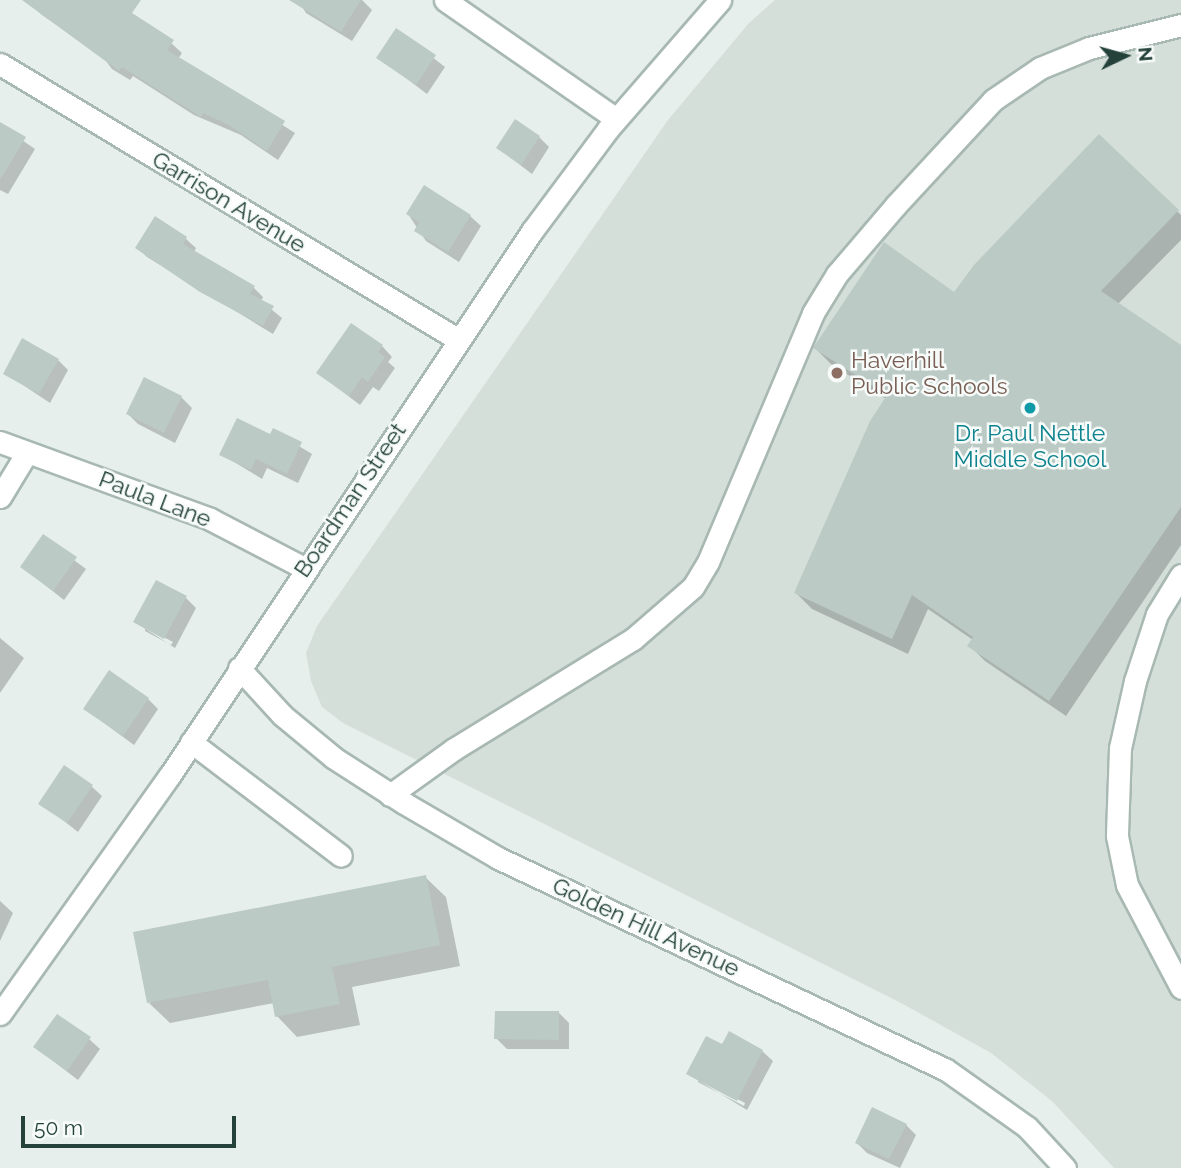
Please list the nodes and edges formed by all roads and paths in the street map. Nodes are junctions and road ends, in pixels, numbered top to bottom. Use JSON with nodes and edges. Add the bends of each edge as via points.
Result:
{"nodes":[{"id":1,"x":445,"y":0,"type":"edge"},
{"id":2,"x":720,"y":0,"type":"edge"},
{"id":3,"x":1181,"y":25,"type":"edge"},
{"id":4,"x":0,"y":64,"type":"edge"},
{"id":5,"x":616,"y":119,"type":"junction"},
{"id":6,"x":459,"y":340,"type":"junction"},
{"id":7,"x":0,"y":442,"type":"edge"},
{"id":8,"x":26,"y":454,"type":"junction"},
{"id":9,"x":0,"y":497,"type":"edge"},
{"id":10,"x":304,"y":568,"type":"junction"},
{"id":11,"x":1181,"y":575,"type":"edge"},
{"id":12,"x":239,"y":668,"type":"junction"},
{"id":13,"x":191,"y":742,"type":"junction"},
{"id":14,"x":390,"y":795,"type":"junction"},
{"id":15,"x":341,"y":856,"type":"dead end"},
{"id":16,"x":1181,"y":988,"type":"edge"},
{"id":17,"x":3,"y":1005,"type":"edge"},
{"id":18,"x":1065,"y":1168,"type":"edge"}],
"edges":[{"from":1,"to":5,"type":"street"},
{"from":2,"to":5,"type":"street","name":"Boardman Street"},
{"from":3,"to":14,"type":"street","via":[[1089,48],[1040,68],[993,100],[837,274],[813,313],[708,562],[693,587],[633,639],[454,749]]},
{"from":4,"to":6,"type":"street","name":"Garrison Avenue"},
{"from":5,"to":6,"type":"street","name":"Boardman Street"},
{"from":6,"to":10,"type":"street","name":"Boardman Street"},
{"from":7,"to":8,"type":"street","name":"Paula Lane"},
{"from":8,"to":9,"type":"street"},
{"from":8,"to":10,"type":"street","name":"Paula Lane","via":[[198,514]]},
{"from":10,"to":12,"type":"street","name":"Boardman Street"},
{"from":11,"to":16,"type":"street","via":[[1157,614],[1135,681],[1120,748],[1116,835],[1127,885]]},
{"from":12,"to":13,"type":"street","name":"Boardman Street"},
{"from":12,"to":14,"type":"street","name":"Golden Hill Avenue","via":[[282,715]]},
{"from":13,"to":15,"type":"street"},
{"from":13,"to":17,"type":"street","name":"Boardman Street"},
{"from":14,"to":18,"type":"street","name":"Golden Hill Avenue","via":[[498,858],[945,1069],[1027,1127]]}]}
